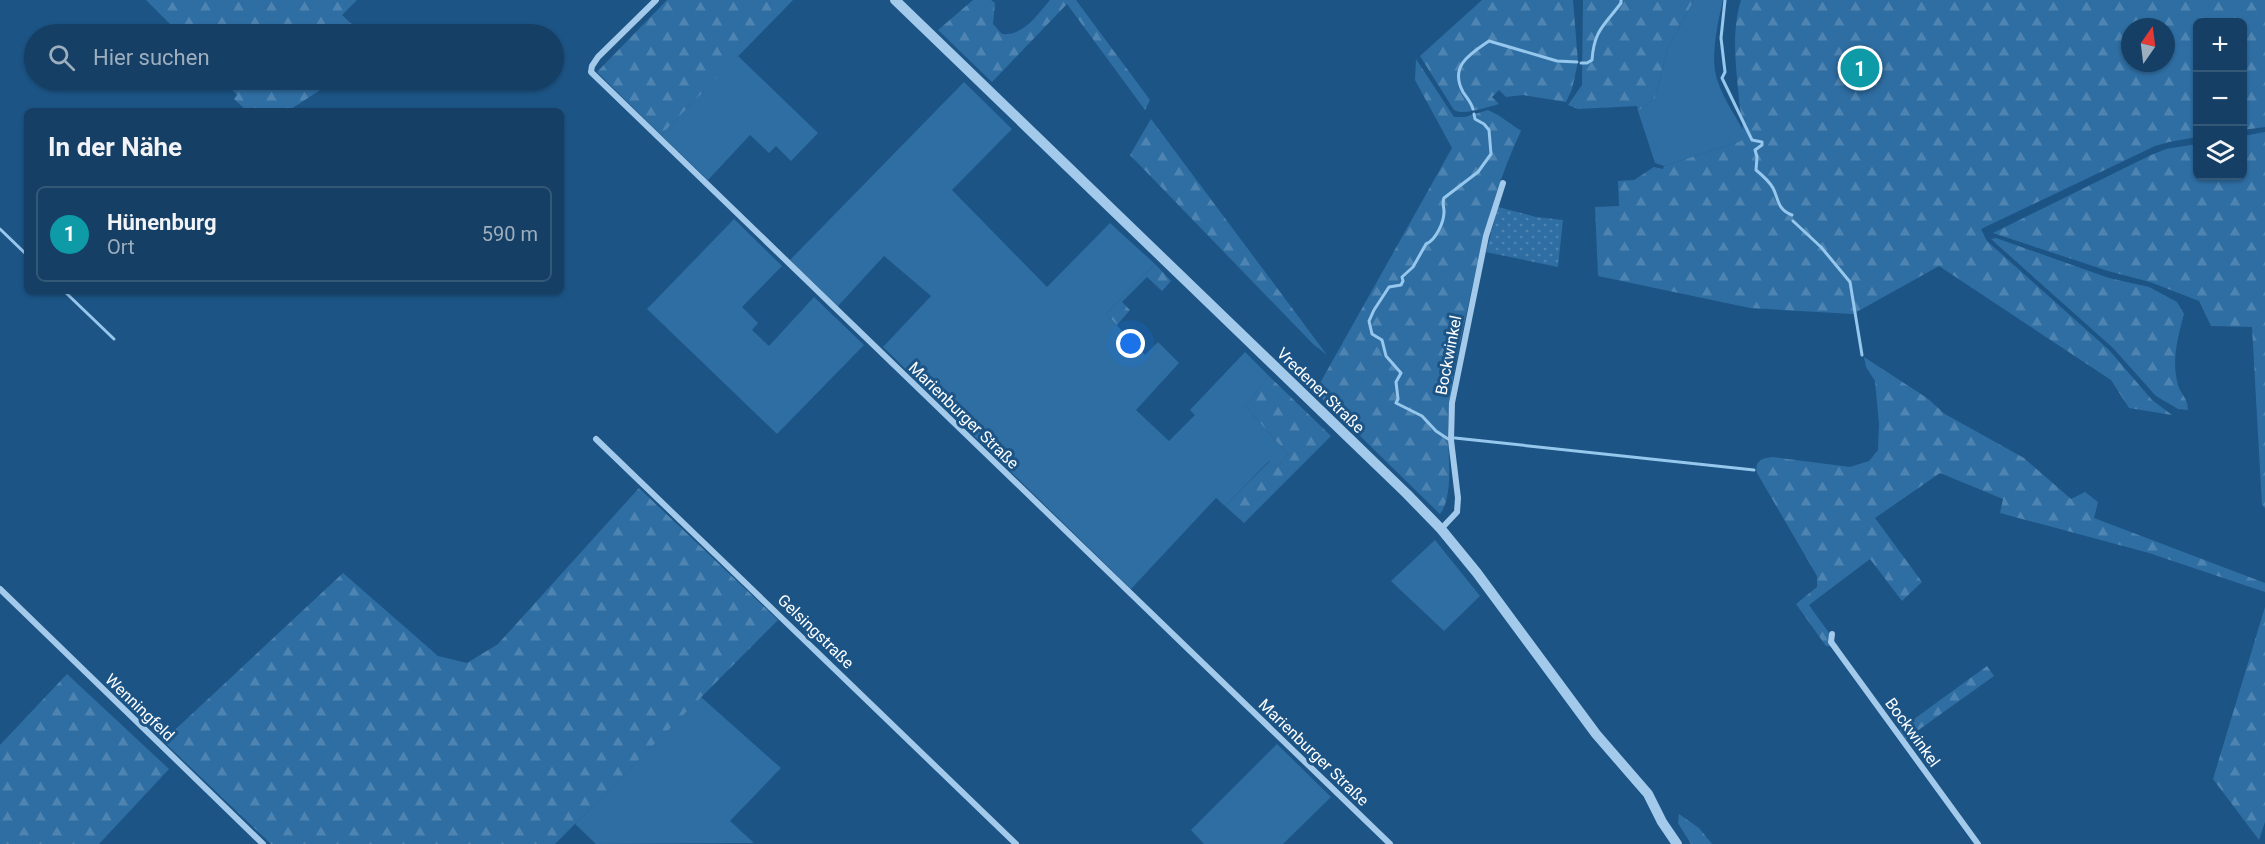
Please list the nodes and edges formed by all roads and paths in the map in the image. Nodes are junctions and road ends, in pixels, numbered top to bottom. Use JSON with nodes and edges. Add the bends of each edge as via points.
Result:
{"nodes":[{"id":1,"x":656,"y":0,"type":"edge"},
{"id":2,"x":895,"y":0,"type":"edge"},
{"id":3,"x":1503,"y":183,"type":"dead end"},
{"id":4,"x":596,"y":439,"type":"dead end"},
{"id":5,"x":1441,"y":529,"type":"junction"},
{"id":6,"x":0,"y":590,"type":"edge"},
{"id":7,"x":1832,"y":634,"type":"dead end"},
{"id":8,"x":262,"y":844,"type":"edge"},
{"id":9,"x":1016,"y":844,"type":"edge"},
{"id":10,"x":1390,"y":844,"type":"edge"},
{"id":11,"x":1677,"y":844,"type":"edge"},
{"id":12,"x":1978,"y":844,"type":"edge"}],
"edges":[{"from":1,"to":10,"type":"street","name":"Marienburger Straße","via":[[598,57],[591,72]]},
{"from":2,"to":5,"type":"street","name":"Vredener Straße"},
{"from":3,"to":5,"type":"street","name":"Bockwinkel","via":[[1486,236],[1452,403],[1457,512]]},
{"from":4,"to":9,"type":"street","name":"Gelsingstraße"},
{"from":5,"to":11,"type":"street","name":"Vredener Straße","via":[[1596,734],[1648,795]]},
{"from":6,"to":8,"type":"street","name":"Wenningfeld"},
{"from":7,"to":12,"type":"street","name":"Bockwinkel","via":[[1831,642]]}]}
